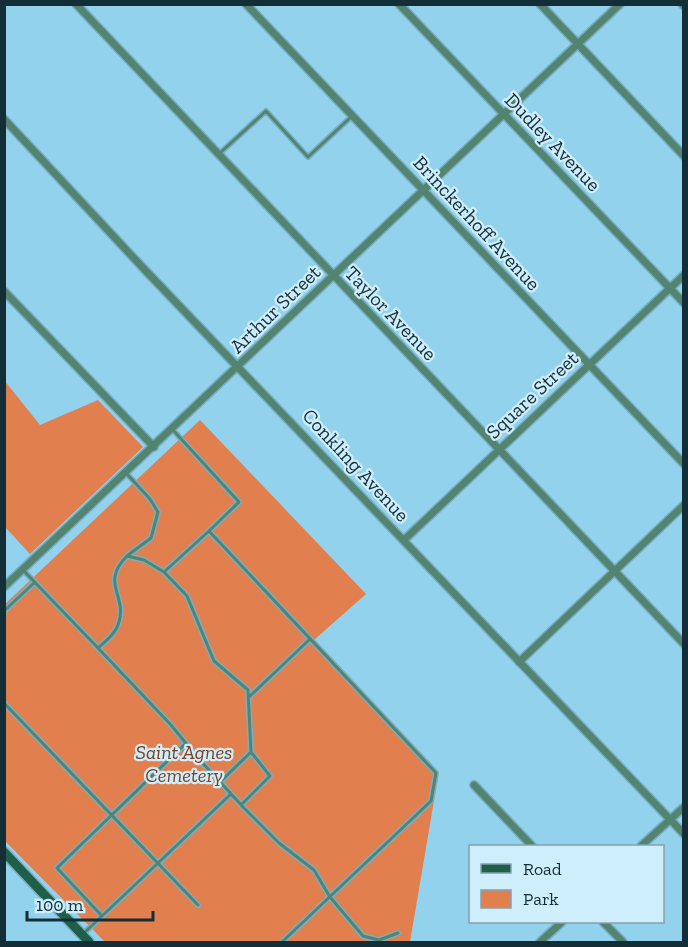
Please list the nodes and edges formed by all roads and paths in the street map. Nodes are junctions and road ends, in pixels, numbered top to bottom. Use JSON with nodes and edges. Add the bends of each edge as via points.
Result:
{"nodes":[{"id":1,"x":76,"y":4,"type":"edge"},
{"id":2,"x":246,"y":4,"type":"edge"},
{"id":3,"x":399,"y":4,"type":"edge"},
{"id":4,"x":540,"y":4,"type":"edge"},
{"id":5,"x":620,"y":4,"type":"edge"},
{"id":6,"x":578,"y":45,"type":"junction"},
{"id":7,"x":504,"y":114,"type":"junction"},
{"id":8,"x":352,"y":116,"type":"junction"},
{"id":9,"x":4,"y":119,"type":"edge"},
{"id":10,"x":219,"y":154,"type":"junction"},
{"id":11,"x":684,"y":156,"type":"edge"},
{"id":12,"x":424,"y":190,"type":"junction"},
{"id":13,"x":684,"y":275,"type":"edge"},
{"id":14,"x":333,"y":276,"type":"junction"},
{"id":15,"x":670,"y":288,"type":"junction"},
{"id":16,"x":4,"y":291,"type":"edge"},
{"id":17,"x":684,"y":303,"type":"edge"},
{"id":18,"x":589,"y":365,"type":"junction"},
{"id":19,"x":239,"y":366,"type":"junction"},
{"id":20,"x":172,"y":429,"type":"junction"},
{"id":21,"x":154,"y":447,"type":"junction"},
{"id":22,"x":499,"y":449,"type":"junction"},
{"id":23,"x":684,"y":464,"type":"edge"},
{"id":24,"x":126,"y":473,"type":"junction"},
{"id":25,"x":684,"y":505,"type":"edge"},
{"id":26,"x":208,"y":531,"type":"junction"},
{"id":27,"x":404,"y":540,"type":"junction"},
{"id":28,"x":127,"y":556,"type":"junction"},
{"id":29,"x":23,"y":570,"type":"junction"},
{"id":30,"x":614,"y":570,"type":"junction"},
{"id":31,"x":164,"y":572,"type":"junction"},
{"id":32,"x":35,"y":582,"type":"junction"},
{"id":33,"x":4,"y":587,"type":"edge"},
{"id":34,"x":4,"y":611,"type":"edge"},
{"id":35,"x":310,"y":639,"type":"junction"},
{"id":36,"x":684,"y":644,"type":"edge"},
{"id":37,"x":98,"y":648,"type":"junction"},
{"id":38,"x":519,"y":662,"type":"junction"},
{"id":39,"x":250,"y":696,"type":"junction"},
{"id":40,"x":4,"y":703,"type":"edge"},
{"id":41,"x":186,"y":744,"type":"junction"},
{"id":42,"x":251,"y":752,"type":"junction"},
{"id":43,"x":220,"y":782,"type":"junction"},
{"id":44,"x":474,"y":785,"type":"dead end"},
{"id":45,"x":231,"y":794,"type":"junction"},
{"id":46,"x":241,"y":805,"type":"junction"},
{"id":47,"x":684,"y":807,"type":"edge"},
{"id":48,"x":112,"y":815,"type":"junction"},
{"id":49,"x":670,"y":820,"type":"junction"},
{"id":50,"x":684,"y":834,"type":"edge"},
{"id":51,"x":531,"y":845,"type":"edge"},
{"id":52,"x":642,"y":845,"type":"edge"},
{"id":53,"x":4,"y":852,"type":"edge"},
{"id":54,"x":158,"y":863,"type":"junction"},
{"id":55,"x":330,"y":897,"type":"junction"},
{"id":56,"x":198,"y":905,"type":"dead end"},
{"id":57,"x":102,"y":916,"type":"junction"},
{"id":58,"x":560,"y":923,"type":"edge"},
{"id":59,"x":605,"y":923,"type":"edge"},
{"id":60,"x":398,"y":933,"type":"dead end"},
{"id":61,"x":85,"y":939,"type":"edge"},
{"id":62,"x":282,"y":942,"type":"edge"},
{"id":63,"x":540,"y":942,"type":"edge"},
{"id":64,"x":623,"y":942,"type":"edge"}],
"edges":[{"from":1,"to":10,"type":"street","name":"Taylor Avenue"},
{"from":2,"to":8,"type":"street","name":"Brinckerhoff Avenue"},
{"from":3,"to":7,"type":"street","name":"Dudley Avenue"},
{"from":4,"to":6,"type":"street"},
{"from":5,"to":6,"type":"street","name":"Arthur Street"},
{"from":6,"to":7,"type":"street","name":"Arthur Street"},
{"from":6,"to":11,"type":"street"},
{"from":7,"to":12,"type":"street","name":"Arthur Street"},
{"from":7,"to":15,"type":"street","name":"Dudley Avenue"},
{"from":8,"to":10,"type":"lane","via":[[308,157],[266,111]]},
{"from":8,"to":12,"type":"street","name":"Brinckerhoff Avenue"},
{"from":9,"to":19,"type":"street","name":"Conkling Avenue"},
{"from":10,"to":14,"type":"street","name":"Taylor Avenue"},
{"from":12,"to":14,"type":"street","name":"Arthur Street"},
{"from":12,"to":18,"type":"street","name":"Brinckerhoff Avenue"},
{"from":13,"to":15,"type":"street","name":"Square Street"},
{"from":14,"to":19,"type":"street","name":"Arthur Street"},
{"from":14,"to":22,"type":"street","name":"Taylor Avenue"},
{"from":15,"to":17,"type":"street","name":"Dudley Avenue"},
{"from":15,"to":18,"type":"street","name":"Square Street"},
{"from":16,"to":21,"type":"street"},
{"from":18,"to":22,"type":"street","name":"Square Street"},
{"from":18,"to":23,"type":"street","name":"Brinckerhoff Avenue"},
{"from":19,"to":20,"type":"street","name":"Arthur Street"},
{"from":19,"to":27,"type":"street","name":"Conkling Avenue"},
{"from":20,"to":21,"type":"street","name":"Arthur Street"},
{"from":20,"to":26,"type":"lane","via":[[239,502]]},
{"from":21,"to":24,"type":"street","name":"Arthur Street"},
{"from":22,"to":27,"type":"street","name":"Square Street"},
{"from":22,"to":30,"type":"street","name":"Taylor Avenue"},
{"from":24,"to":28,"type":"lane","via":[[158,512],[151,538]]},
{"from":24,"to":29,"type":"street","name":"Arthur Street"},
{"from":25,"to":30,"type":"street"},
{"from":26,"to":31,"type":"lane"},
{"from":26,"to":35,"type":"lane"},
{"from":27,"to":38,"type":"street","name":"Conkling Avenue"},
{"from":28,"to":31,"type":"lane","via":[[144,560]]},
{"from":28,"to":37,"type":"lane","via":[[114,574],[119,623]]},
{"from":29,"to":32,"type":"lane"},
{"from":29,"to":33,"type":"street","name":"Arthur Street"},
{"from":30,"to":36,"type":"street","name":"Taylor Avenue"},
{"from":30,"to":38,"type":"street"},
{"from":31,"to":39,"type":"lane","via":[[187,597],[214,661],[241,682]]},
{"from":32,"to":34,"type":"lane"},
{"from":32,"to":37,"type":"lane"},
{"from":35,"to":39,"type":"lane"},
{"from":35,"to":55,"type":"lane","via":[[436,773],[431,801]]},
{"from":37,"to":41,"type":"lane"},
{"from":38,"to":49,"type":"street","name":"Conkling Avenue"},
{"from":39,"to":42,"type":"lane"},
{"from":40,"to":48,"type":"lane"},
{"from":41,"to":43,"type":"lane"},
{"from":41,"to":48,"type":"lane"},
{"from":42,"to":43,"type":"lane"},
{"from":42,"to":46,"type":"lane","via":[[270,776]]},
{"from":43,"to":45,"type":"lane"},
{"from":44,"to":51,"type":"street"},
{"from":45,"to":46,"type":"lane"},
{"from":45,"to":54,"type":"lane"},
{"from":46,"to":55,"type":"lane","via":[[279,843],[314,870]]},
{"from":47,"to":49,"type":"street"},
{"from":48,"to":54,"type":"lane"},
{"from":48,"to":57,"type":"lane","via":[[57,868]]},
{"from":49,"to":50,"type":"street","name":"Conkling Avenue"},
{"from":49,"to":52,"type":"street"},
{"from":53,"to":61,"type":"street"},
{"from":54,"to":56,"type":"lane"},
{"from":54,"to":57,"type":"lane"},
{"from":55,"to":60,"type":"lane","via":[[363,936],[379,940]]},
{"from":55,"to":62,"type":"lane"},
{"from":57,"to":61,"type":"lane"},
{"from":58,"to":63,"type":"street"},
{"from":59,"to":64,"type":"street"}]}
